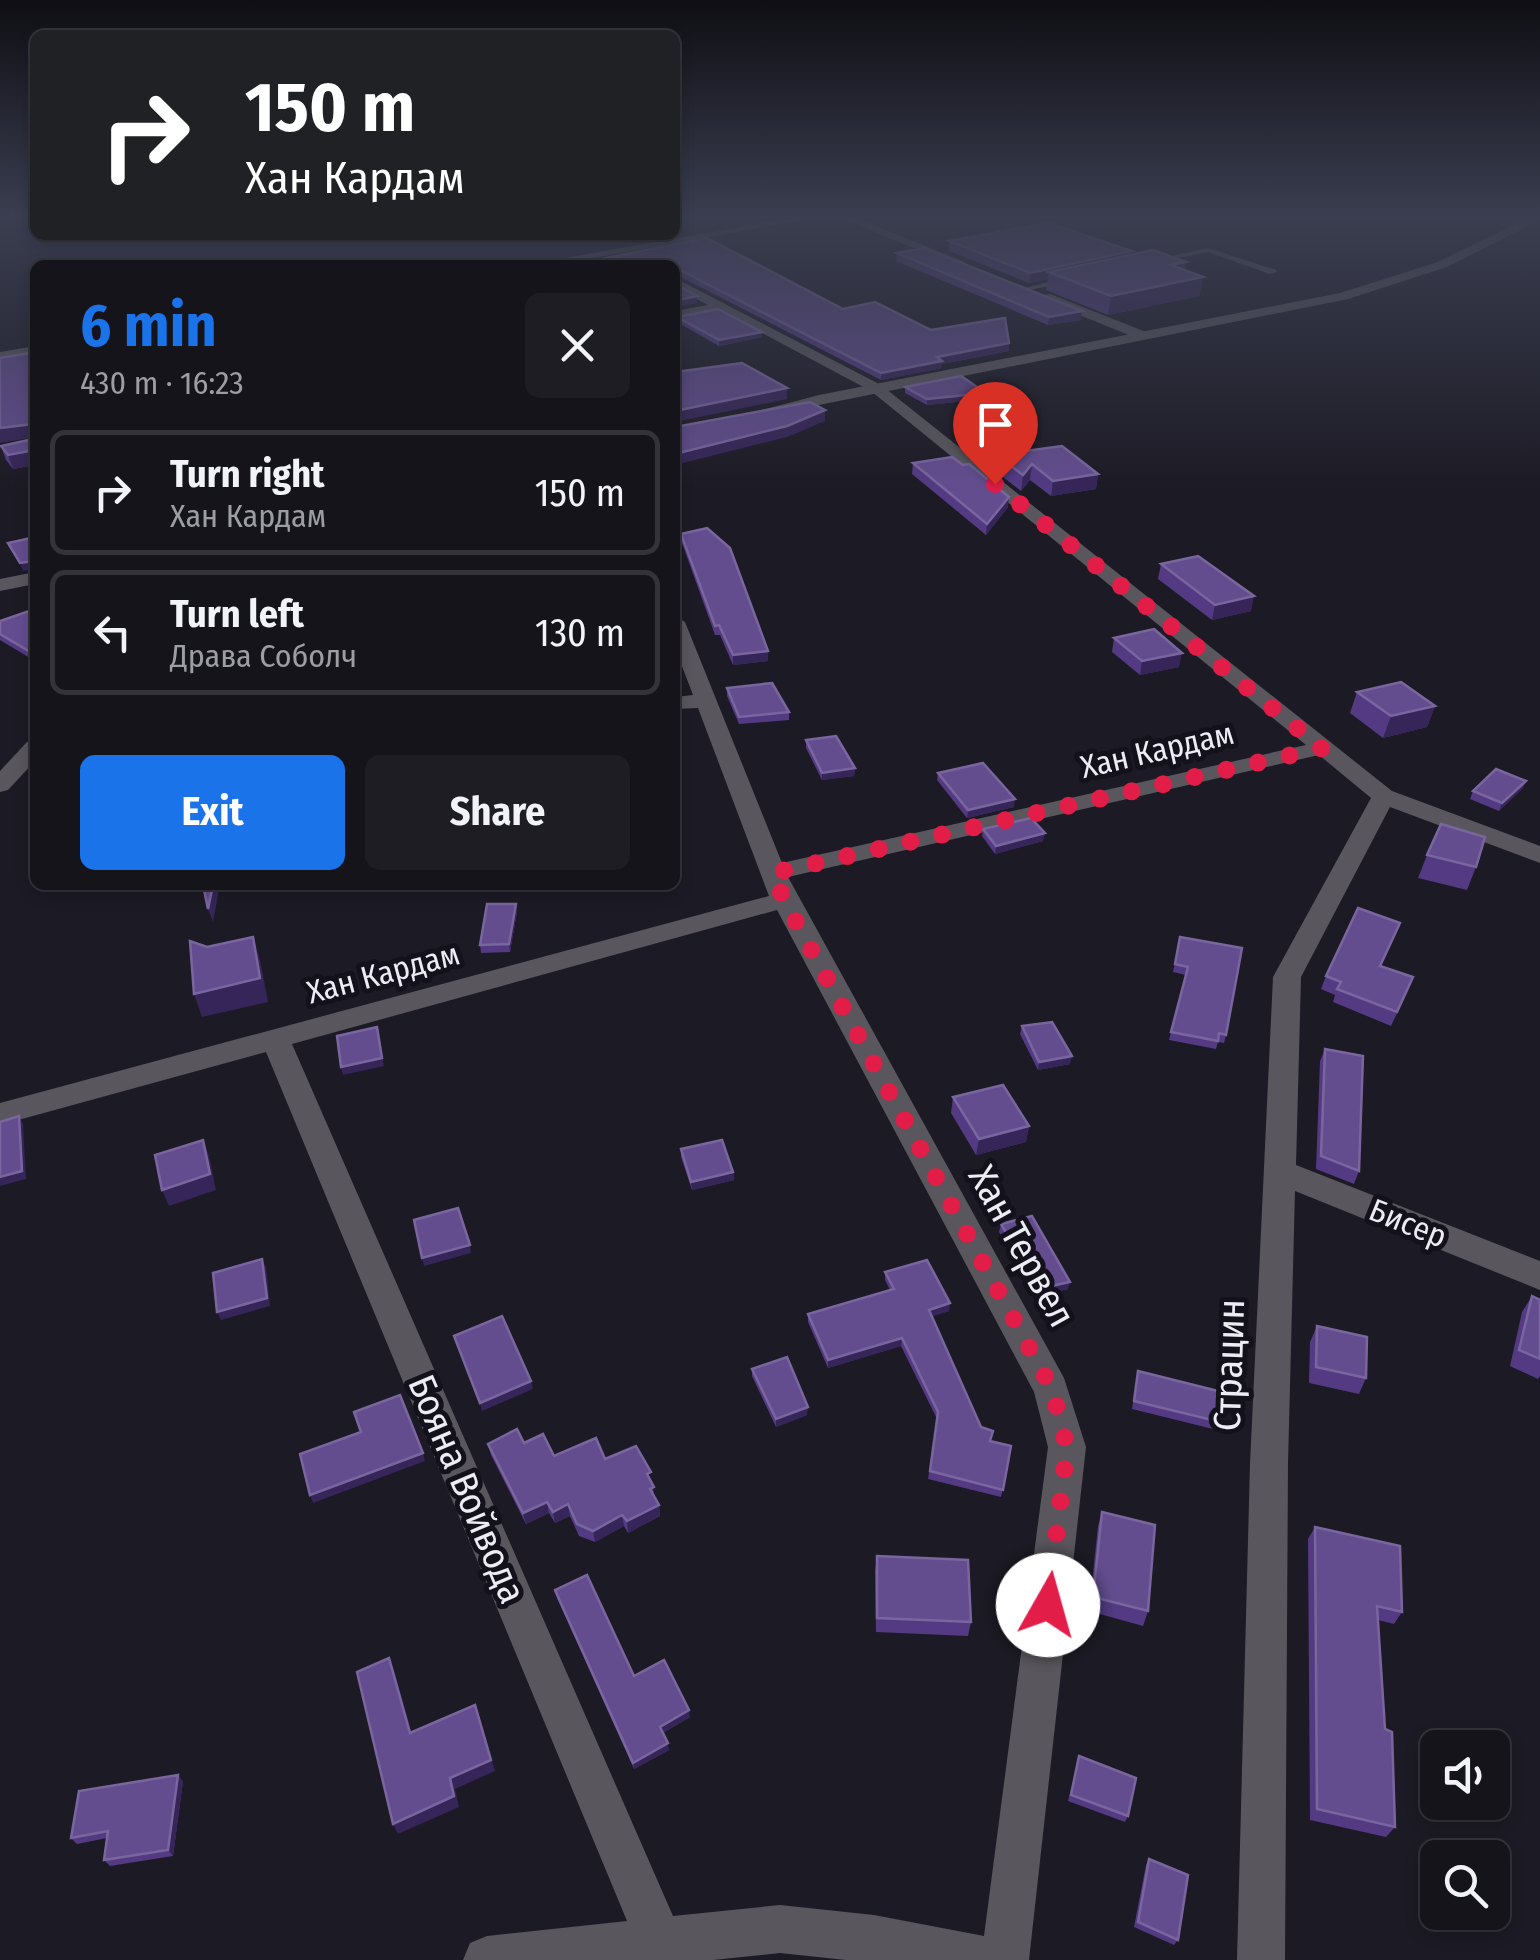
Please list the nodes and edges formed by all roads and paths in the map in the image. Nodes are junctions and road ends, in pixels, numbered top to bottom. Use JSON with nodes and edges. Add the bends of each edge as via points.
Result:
{"nodes":[{"id":1,"x":705,"y":309,"type":"edge"},
{"id":2,"x":728,"y":309,"type":"edge"},
{"id":3,"x":1077,"y":309,"type":"edge"},
{"id":4,"x":1287,"y":309,"type":"edge"},
{"id":5,"x":680,"y":315,"type":"edge"},
{"id":6,"x":1146,"y":337,"type":"junction"},
{"id":7,"x":30,"y":351,"type":"edge"},
{"id":8,"x":0,"y":356,"type":"edge"},
{"id":9,"x":876,"y":388,"type":"junction"},
{"id":10,"x":762,"y":412,"type":"edge"},
{"id":11,"x":30,"y":579,"type":"edge"},
{"id":12,"x":0,"y":586,"type":"edge"},
{"id":13,"x":680,"y":649,"type":"edge"},
{"id":14,"x":690,"y":702,"type":"edge"},
{"id":15,"x":1322,"y":748,"type":"junction"},
{"id":16,"x":30,"y":756,"type":"edge"},
{"id":17,"x":0,"y":785,"type":"edge"},
{"id":18,"x":1384,"y":796,"type":"junction"},
{"id":19,"x":1540,"y":855,"type":"edge"},
{"id":20,"x":778,"y":887,"type":"junction"},
{"id":21,"x":276,"y":1038,"type":"junction"},
{"id":22,"x":0,"y":1114,"type":"edge"},
{"id":23,"x":1277,"y":1171,"type":"junction"},
{"id":24,"x":1540,"y":1276,"type":"edge"},
{"id":25,"x":660,"y":1940,"type":"junction"},
{"id":26,"x":487,"y":1960,"type":"edge"},
{"id":27,"x":985,"y":1960,"type":"edge"},
{"id":28,"x":1005,"y":1960,"type":"edge"},
{"id":29,"x":1261,"y":1960,"type":"edge"}],
"edges":[{"from":1,"to":5,"type":"street"},
{"from":2,"to":9,"type":"street"},
{"from":3,"to":6,"type":"street"},
{"from":4,"to":6,"type":"street"},
{"from":6,"to":9,"type":"street"},
{"from":7,"to":8,"type":"street"},
{"from":9,"to":10,"type":"street"},
{"from":9,"to":15,"type":"street"},
{"from":11,"to":12,"type":"street"},
{"from":13,"to":14,"type":"street","name":"Хан Тервел"},
{"from":14,"to":20,"type":"street","name":"Хан Тервел"},
{"from":15,"to":18,"type":"street"},
{"from":15,"to":20,"type":"street","name":"Хан Кардам"},
{"from":16,"to":17,"type":"street"},
{"from":18,"to":19,"type":"street"},
{"from":18,"to":23,"type":"street","name":"Страцин","via":[[1287,977]]},
{"from":20,"to":21,"type":"street","name":"Хан Кардам"},
{"from":20,"to":28,"type":"street","name":"Хан Тервел","via":[[1061,1416],[1067,1447]]},
{"from":21,"to":22,"type":"street","name":"Хан Кардам"},
{"from":21,"to":25,"type":"street","name":"Бояна Войвода"},
{"from":23,"to":24,"type":"street","name":"Бисер"},
{"from":23,"to":29,"type":"street","name":"Страцин"},
{"from":25,"to":26,"type":"street"},
{"from":25,"to":27,"type":"street","via":[[780,1930]]}]}
